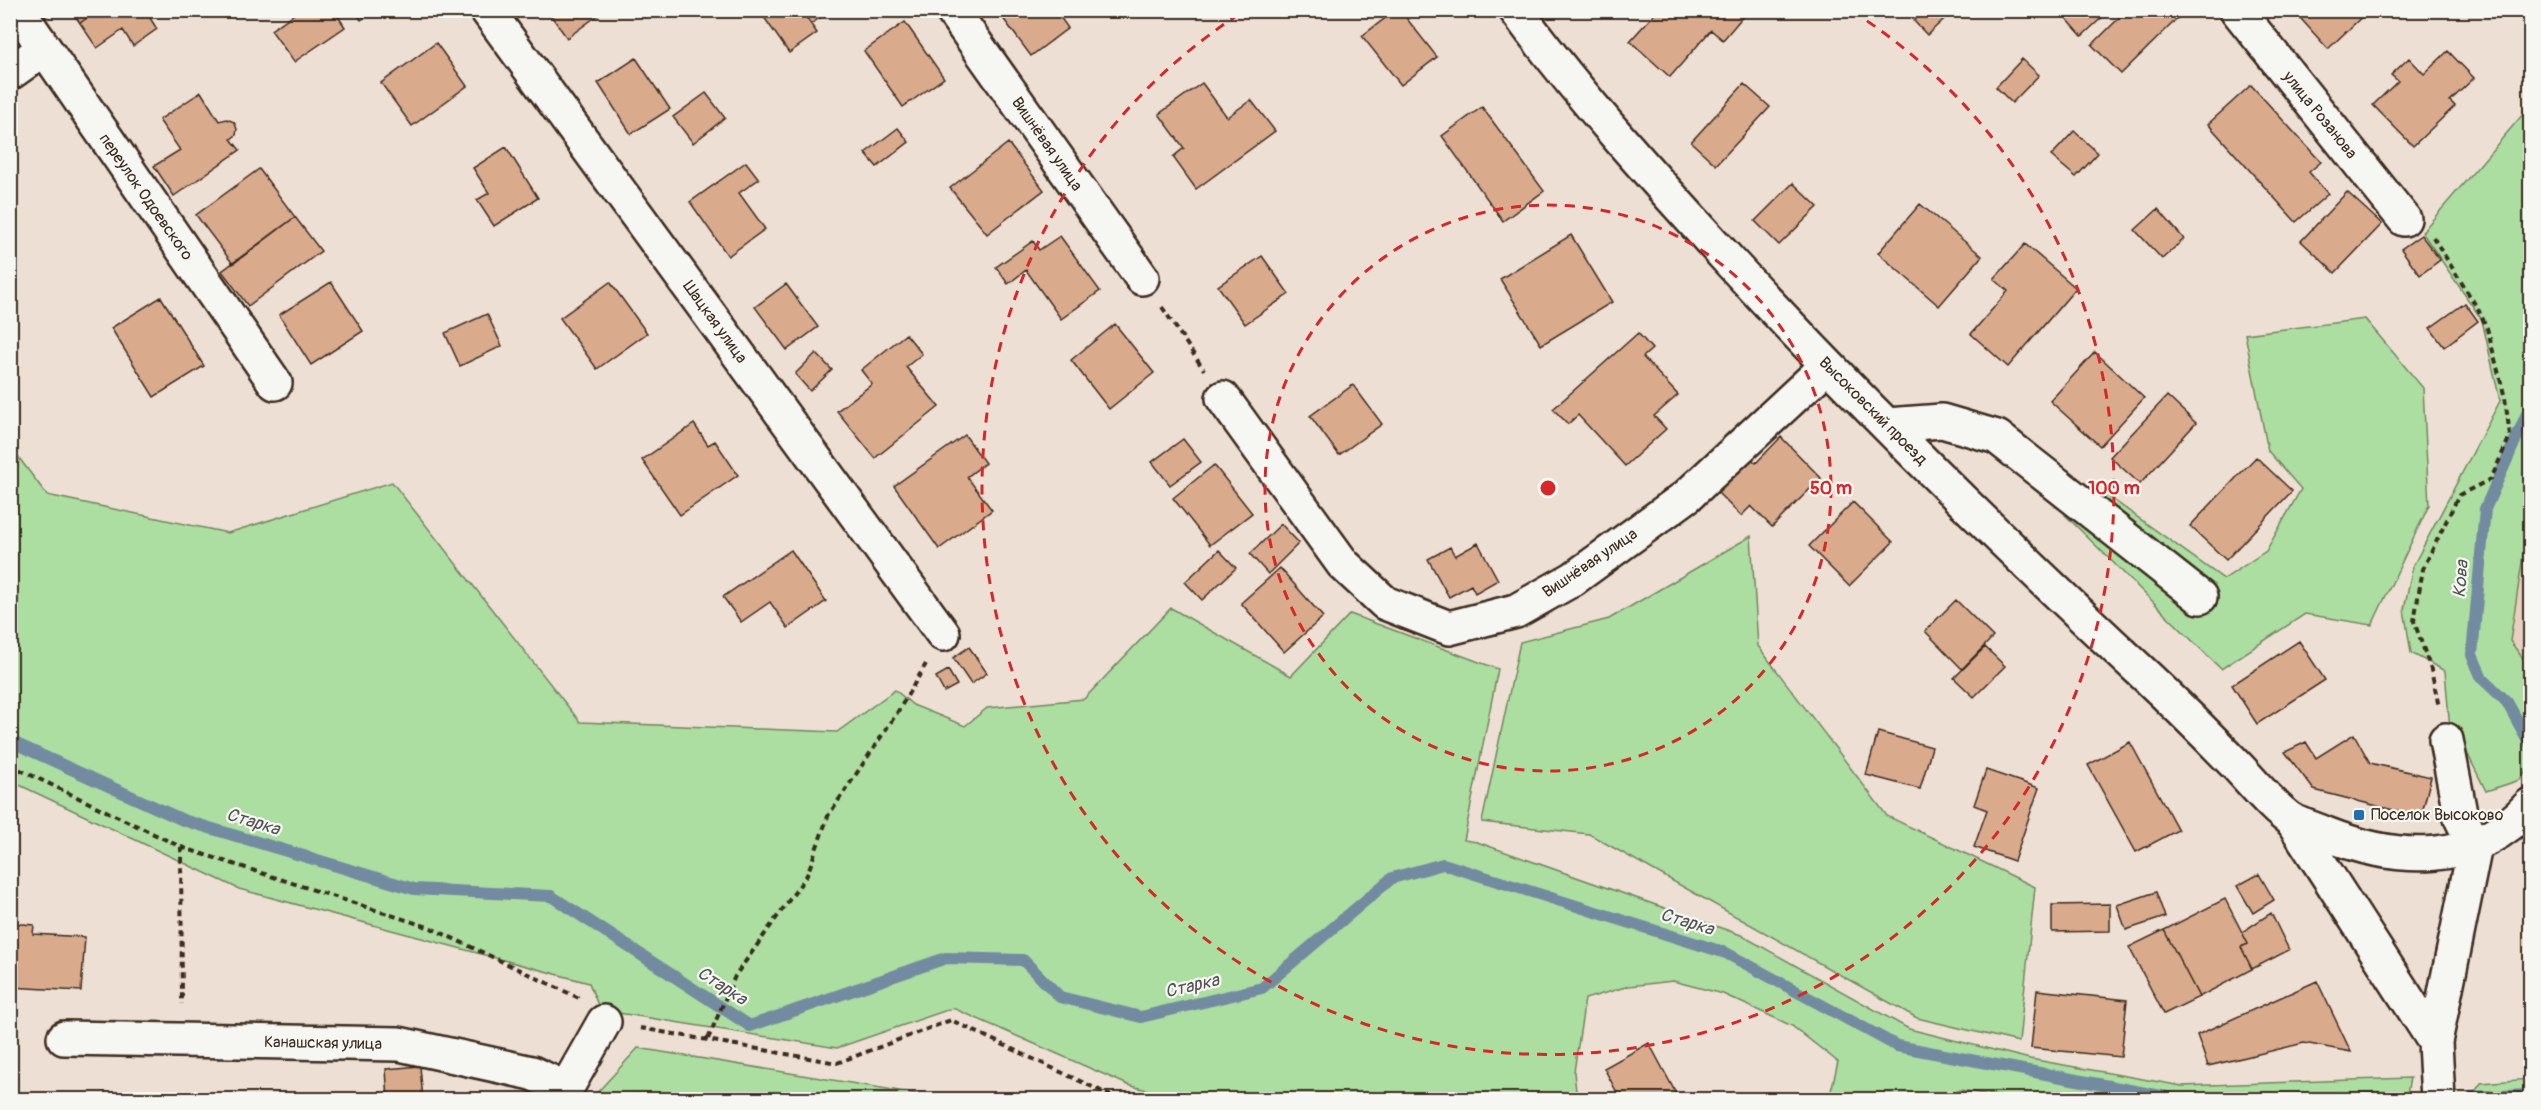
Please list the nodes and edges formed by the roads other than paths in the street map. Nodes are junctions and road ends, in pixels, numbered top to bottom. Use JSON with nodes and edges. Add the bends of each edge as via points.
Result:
{"nodes":[{"id":1,"x":18,"y":10,"type":"edge"},
{"id":2,"x":487,"y":10,"type":"edge"},
{"id":3,"x":952,"y":10,"type":"edge"},
{"id":4,"x":1516,"y":10,"type":"edge"},
{"id":5,"x":2237,"y":10,"type":"edge"},
{"id":6,"x":44,"y":49,"type":"junction"},
{"id":7,"x":10,"y":73,"type":"edge"},
{"id":8,"x":2404,"y":219,"type":"road end"},
{"id":9,"x":1142,"y":278,"type":"road end"},
{"id":10,"x":1827,"y":366,"type":"junction"},
{"id":11,"x":275,"y":383,"type":"dead end"},
{"id":12,"x":1223,"y":398,"type":"road end"},
{"id":13,"x":1887,"y":425,"type":"junction"},
{"id":14,"x":2200,"y":597,"type":"dead end"},
{"id":15,"x":943,"y":634,"type":"road end"},
{"id":16,"x":2446,"y":740,"type":"road end"},
{"id":17,"x":2530,"y":805,"type":"edge"},
{"id":18,"x":2292,"y":820,"type":"junction"},
{"id":19,"x":2475,"y":846,"type":"junction"},
{"id":20,"x":604,"y":1022,"type":"road end"},
{"id":21,"x":64,"y":1038,"type":"dead end"},
{"id":22,"x":2435,"y":1042,"type":"junction"},
{"id":23,"x":566,"y":1094,"type":"edge"},
{"id":24,"x":2438,"y":1100,"type":"edge"}],
"edges":[{"from":1,"to":6,"type":"street","name":"переулок Одоевского"},
{"from":2,"to":15,"type":"street","name":"Шацкая улица"},
{"from":3,"to":9,"type":"street","name":"Вишнёвая улица"},
{"from":4,"to":10,"type":"street","name":"Высоковский проезд","via":[[1656,181]]},
{"from":5,"to":8,"type":"street","name":"улица Розанова"},
{"from":6,"to":7,"type":"street"},
{"from":6,"to":11,"type":"street","name":"переулок Одоевского"},
{"from":10,"to":12,"type":"street","name":"Вишнёвая улица","via":[[1687,496],[1573,579],[1516,611],[1449,628],[1384,603],[1343,564]]},
{"from":10,"to":13,"type":"street","name":"Высоковский проезд"},
{"from":13,"to":14,"type":"street","via":[[1942,422],[1997,437]]},
{"from":13,"to":18,"type":"street","name":"Высоковский проезд"},
{"from":16,"to":19,"type":"street","via":[[2461,818]]},
{"from":17,"to":19,"type":"street"},
{"from":18,"to":19,"type":"street","via":[[2353,845],[2397,854],[2434,854]]},
{"from":18,"to":22,"type":"street"},
{"from":19,"to":22,"type":"street"},
{"from":20,"to":23,"type":"street"},
{"from":21,"to":23,"type":"street","name":"Канашская улица","via":[[399,1044],[532,1073]]},
{"from":22,"to":24,"type":"street"}]}
